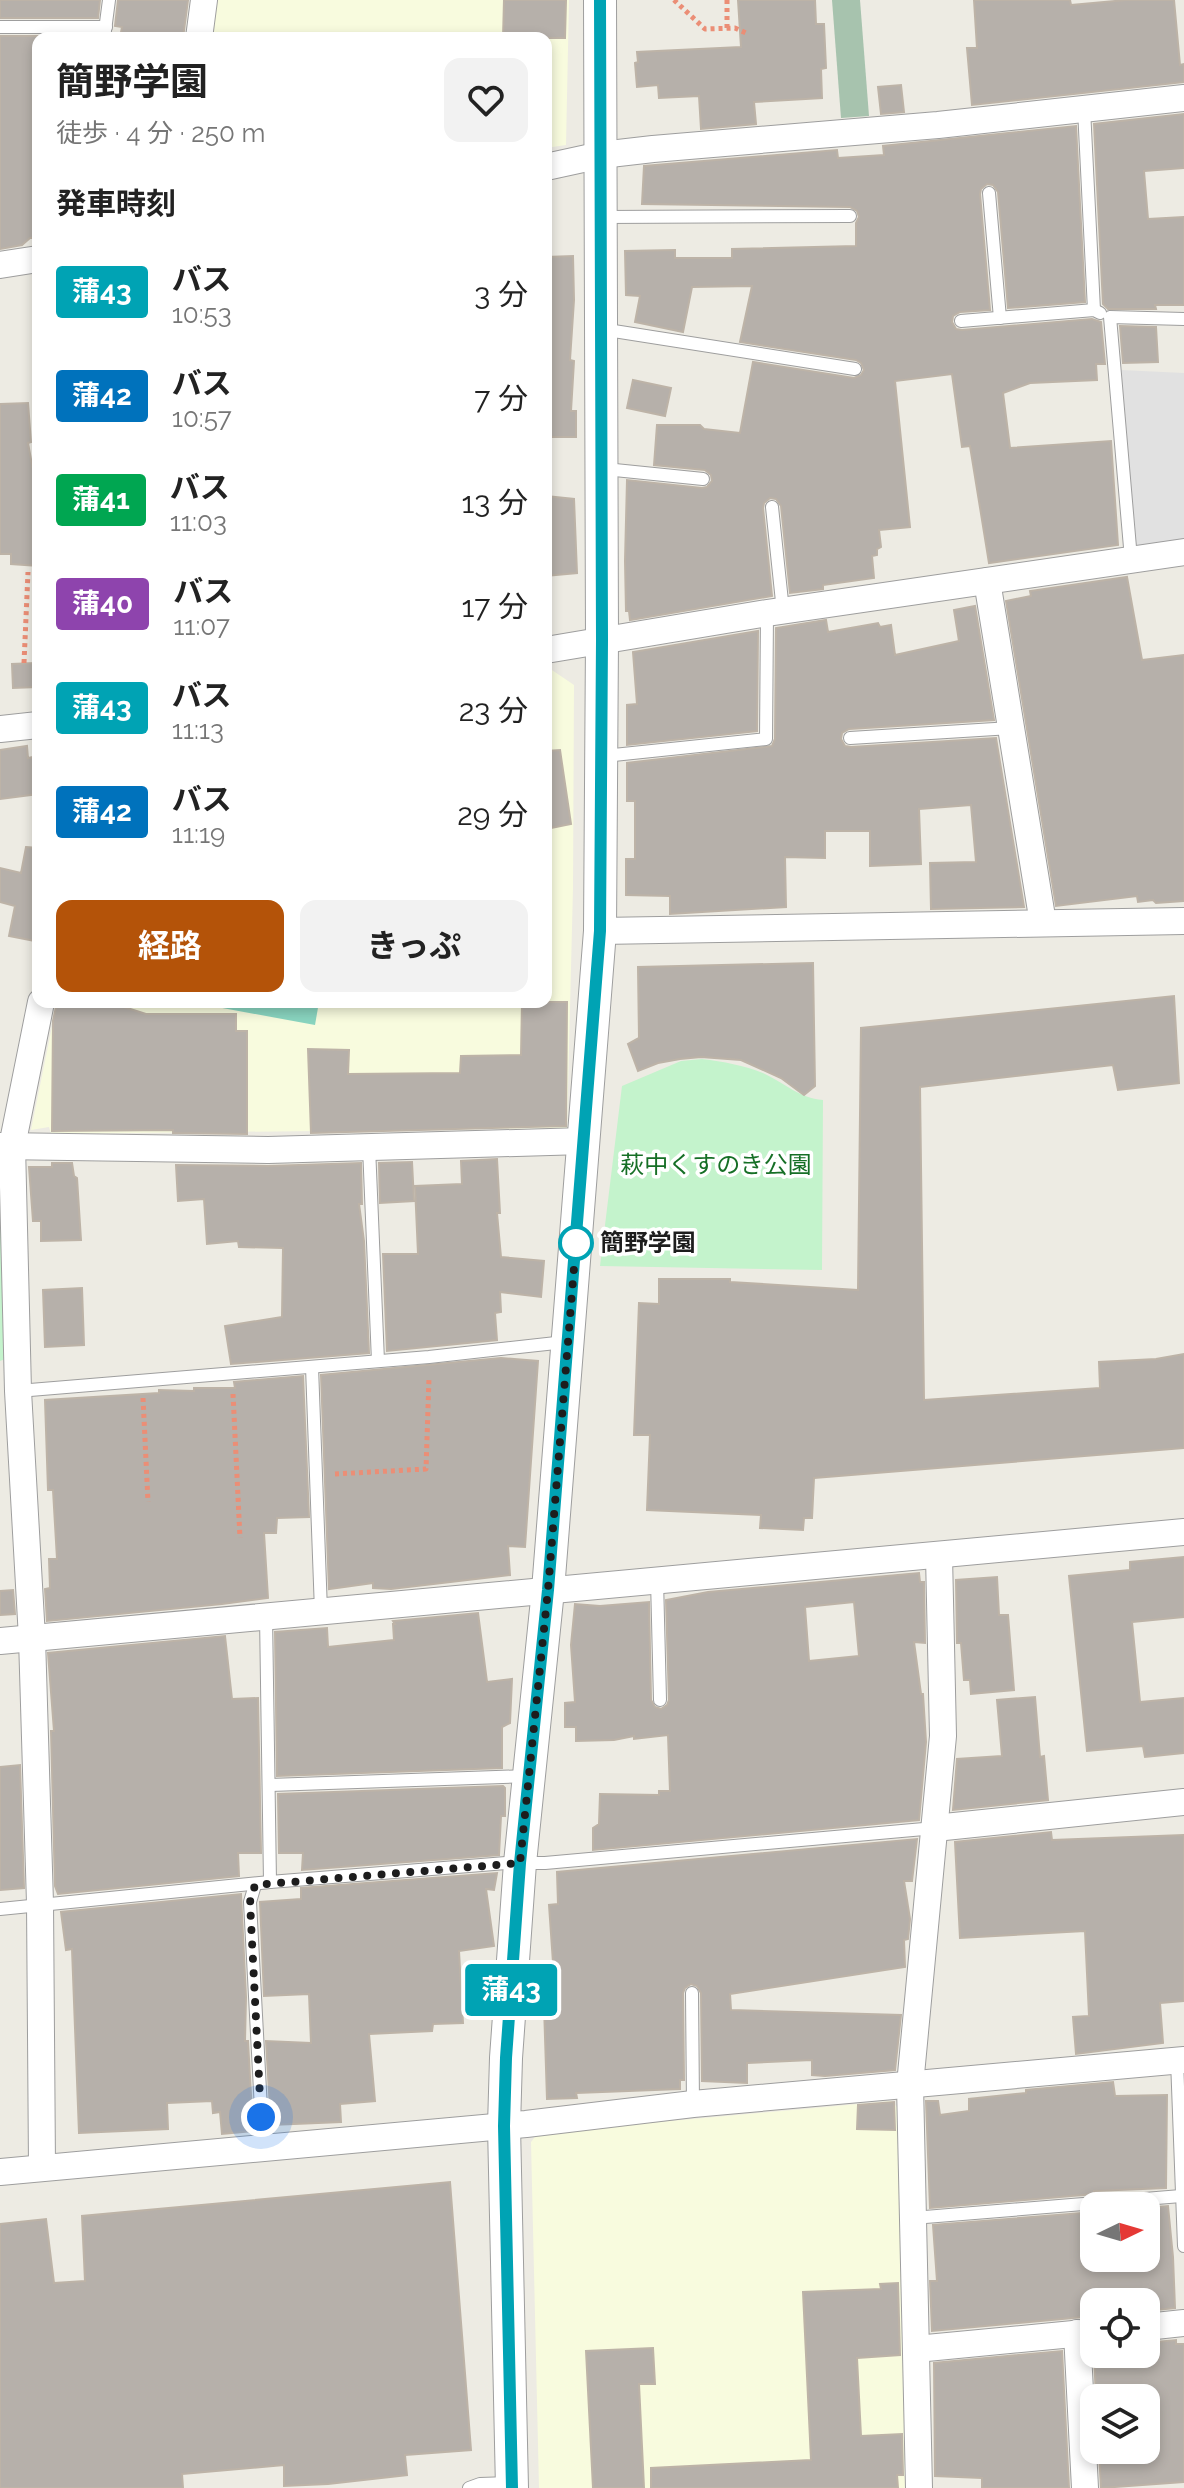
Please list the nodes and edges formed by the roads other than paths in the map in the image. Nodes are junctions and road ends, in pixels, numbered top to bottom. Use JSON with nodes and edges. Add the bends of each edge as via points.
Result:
{"nodes":[{"id":1,"x":109,"y":0,"type":"edge"},
{"id":2,"x":204,"y":0,"type":"edge"},
{"id":3,"x":600,"y":0,"type":"edge"},
{"id":4,"x":0,"y":27,"type":"edge"},
{"id":5,"x":88,"y":32,"type":"edge"},
{"id":6,"x":105,"y":32,"type":"edge"},
{"id":7,"x":200,"y":32,"type":"edge"},
{"id":8,"x":1184,"y":98,"type":"edge"},
{"id":9,"x":1084,"y":109,"type":"junction"},
{"id":10,"x":601,"y":155,"type":"junction"},
{"id":11,"x":552,"y":166,"type":"edge"},
{"id":12,"x":989,"y":193,"type":"dead end"},
{"id":13,"x":850,"y":216,"type":"dead end"},
{"id":14,"x":602,"y":217,"type":"junction"},
{"id":15,"x":32,"y":260,"type":"edge"},
{"id":16,"x":0,"y":265,"type":"edge"},
{"id":17,"x":1094,"y":310,"type":"junction"},
{"id":18,"x":1110,"y":317,"type":"junction"},
{"id":19,"x":1000,"y":318,"type":"junction"},
{"id":20,"x":1184,"y":319,"type":"edge"},
{"id":21,"x":961,"y":321,"type":"dead end"},
{"id":22,"x":601,"y":329,"type":"junction"},
{"id":23,"x":855,"y":369,"type":"dead end"},
{"id":24,"x":601,"y":468,"type":"junction"},
{"id":25,"x":703,"y":479,"type":"dead end"},
{"id":26,"x":772,"y":507,"type":"dead end"},
{"id":27,"x":1176,"y":550,"type":"edge"},
{"id":28,"x":1131,"y":559,"type":"junction"},
{"id":29,"x":987,"y":581,"type":"junction"},
{"id":30,"x":775,"y":612,"type":"junction"},
{"id":31,"x":602,"y":640,"type":"junction"},
{"id":32,"x":552,"y":649,"type":"edge"},
{"id":33,"x":32,"y":726,"type":"edge"},
{"id":34,"x":1011,"y":728,"type":"junction"},
{"id":35,"x":0,"y":729,"type":"edge"},
{"id":36,"x":850,"y":738,"type":"dead end"},
{"id":37,"x":600,"y":756,"type":"junction"},
{"id":38,"x":1184,"y":921,"type":"edge"},
{"id":39,"x":1043,"y":923,"type":"junction"},
{"id":40,"x":600,"y":931,"type":"junction"},
{"id":41,"x":40,"y":1008,"type":"edge"},
{"id":42,"x":584,"y":1141,"type":"junction"},
{"id":43,"x":6,"y":1146,"type":"edge"},
{"id":44,"x":369,"y":1147,"type":"junction"},
{"id":45,"x":568,"y":1342,"type":"junction"},
{"id":46,"x":378,"y":1361,"type":"junction"},
{"id":47,"x":312,"y":1367,"type":"junction"},
{"id":48,"x":12,"y":1377,"type":"edge"},
{"id":49,"x":1184,"y":1532,"type":"edge"},
{"id":50,"x":939,"y":1556,"type":"junction"},
{"id":51,"x":657,"y":1580,"type":"junction"},
{"id":52,"x":548,"y":1590,"type":"junction"},
{"id":53,"x":321,"y":1611,"type":"junction"},
{"id":54,"x":266,"y":1616,"type":"junction"},
{"id":55,"x":32,"y":1638,"type":"junction"},
{"id":56,"x":0,"y":1641,"type":"edge"},
{"id":57,"x":660,"y":1700,"type":"dead end"},
{"id":58,"x":528,"y":1776,"type":"junction"},
{"id":59,"x":270,"y":1785,"type":"junction"},
{"id":60,"x":1184,"y":1802,"type":"edge"},
{"id":61,"x":935,"y":1828,"type":"junction"},
{"id":62,"x":520,"y":1863,"type":"junction"},
{"id":63,"x":270,"y":1882,"type":"junction"},
{"id":64,"x":255,"y":1885,"type":"junction"},
{"id":65,"x":40,"y":1903,"type":"junction"},
{"id":66,"x":0,"y":1909,"type":"edge"},
{"id":67,"x":692,"y":1993,"type":"dead end"},
{"id":68,"x":1180,"y":2060,"type":"edge"},
{"id":69,"x":910,"y":2085,"type":"junction"},
{"id":70,"x":693,"y":2104,"type":"junction"},
{"id":71,"x":504,"y":2126,"type":"junction"},
{"id":72,"x":263,"y":2147,"type":"junction"},
{"id":73,"x":42,"y":2167,"type":"junction"},
{"id":74,"x":0,"y":2172,"type":"edge"},
{"id":75,"x":1181,"y":2196,"type":"junction"},
{"id":76,"x":913,"y":2218,"type":"junction"},
{"id":77,"x":1184,"y":2246,"type":"edge"},
{"id":78,"x":1184,"y":2323,"type":"edge"},
{"id":79,"x":1160,"y":2326,"type":"edge"},
{"id":80,"x":1080,"y":2333,"type":"edge"},
{"id":81,"x":916,"y":2349,"type":"junction"},
{"id":82,"x":1086,"y":2368,"type":"edge"},
{"id":83,"x":512,"y":2485,"type":"edge"},
{"id":84,"x":469,"y":2488,"type":"edge"},
{"id":85,"x":919,"y":2488,"type":"edge"},
{"id":86,"x":1085,"y":2488,"type":"edge"}],
"edges":[{"from":1,"to":6,"type":"lane"},
{"from":2,"to":7,"type":"street"},
{"from":3,"to":10,"type":"street"},
{"from":4,"to":5,"type":"lane"},
{"from":8,"to":9,"type":"street"},
{"from":9,"to":10,"type":"street"},
{"from":9,"to":17,"type":"lane"},
{"from":10,"to":11,"type":"street"},
{"from":10,"to":14,"type":"street"},
{"from":12,"to":19,"type":"lane"},
{"from":13,"to":14,"type":"lane"},
{"from":14,"to":22,"type":"street"},
{"from":15,"to":16,"type":"street"},
{"from":17,"to":18,"type":"lane"},
{"from":17,"to":19,"type":"lane"},
{"from":18,"to":20,"type":"lane"},
{"from":18,"to":28,"type":"lane"},
{"from":19,"to":21,"type":"lane"},
{"from":22,"to":23,"type":"lane"},
{"from":22,"to":24,"type":"street"},
{"from":24,"to":25,"type":"lane"},
{"from":24,"to":31,"type":"street"},
{"from":26,"to":30,"type":"lane"},
{"from":27,"to":28,"type":"street"},
{"from":28,"to":29,"type":"street"},
{"from":29,"to":30,"type":"street"},
{"from":29,"to":34,"type":"street"},
{"from":30,"to":31,"type":"street"},
{"from":30,"to":37,"type":"lane","via":[[766,739]]},
{"from":31,"to":32,"type":"street"},
{"from":31,"to":37,"type":"street"},
{"from":33,"to":35,"type":"street"},
{"from":34,"to":36,"type":"lane"},
{"from":34,"to":39,"type":"street"},
{"from":37,"to":40,"type":"street"},
{"from":38,"to":39,"type":"street"},
{"from":39,"to":40,"type":"street"},
{"from":40,"to":42,"type":"street"},
{"from":41,"to":43,"type":"street"},
{"from":42,"to":44,"type":"street"},
{"from":42,"to":45,"type":"street"},
{"from":43,"to":44,"type":"street"},
{"from":43,"to":48,"type":"street"},
{"from":44,"to":46,"type":"lane"},
{"from":45,"to":46,"type":"lane"},
{"from":45,"to":52,"type":"street"},
{"from":46,"to":47,"type":"lane"},
{"from":47,"to":48,"type":"lane","via":[[143,1381]]},
{"from":47,"to":53,"type":"lane"},
{"from":48,"to":55,"type":"street"},
{"from":49,"to":50,"type":"street"},
{"from":50,"to":51,"type":"street"},
{"from":50,"to":61,"type":"street","via":[[943,1736]]},
{"from":51,"to":52,"type":"street"},
{"from":51,"to":57,"type":"lane"},
{"from":52,"to":53,"type":"street"},
{"from":52,"to":58,"type":"street"},
{"from":53,"to":54,"type":"street"},
{"from":54,"to":55,"type":"street"},
{"from":54,"to":59,"type":"lane"},
{"from":55,"to":56,"type":"street"},
{"from":55,"to":65,"type":"street"},
{"from":58,"to":59,"type":"lane"},
{"from":58,"to":62,"type":"street"},
{"from":59,"to":63,"type":"lane"},
{"from":60,"to":61,"type":"street"},
{"from":61,"to":62,"type":"lane"},
{"from":61,"to":69,"type":"street"},
{"from":62,"to":63,"type":"lane"},
{"from":62,"to":71,"type":"street"},
{"from":63,"to":64,"type":"lane"},
{"from":64,"to":65,"type":"lane"},
{"from":64,"to":72,"type":"lane","via":[[250,1902]]},
{"from":65,"to":66,"type":"lane"},
{"from":65,"to":73,"type":"street"},
{"from":67,"to":70,"type":"lane"},
{"from":68,"to":69,"type":"street"},
{"from":68,"to":75,"type":"lane"},
{"from":69,"to":70,"type":"street"},
{"from":69,"to":76,"type":"street"},
{"from":70,"to":71,"type":"street"},
{"from":71,"to":72,"type":"street"},
{"from":71,"to":83,"type":"street"},
{"from":72,"to":73,"type":"street"},
{"from":73,"to":74,"type":"street"},
{"from":75,"to":76,"type":"lane"},
{"from":75,"to":77,"type":"lane"},
{"from":76,"to":81,"type":"street"},
{"from":78,"to":79,"type":"street"},
{"from":80,"to":81,"type":"street"},
{"from":81,"to":85,"type":"street"},
{"from":82,"to":86,"type":"street"},
{"from":83,"to":84,"type":"lane"}]}
